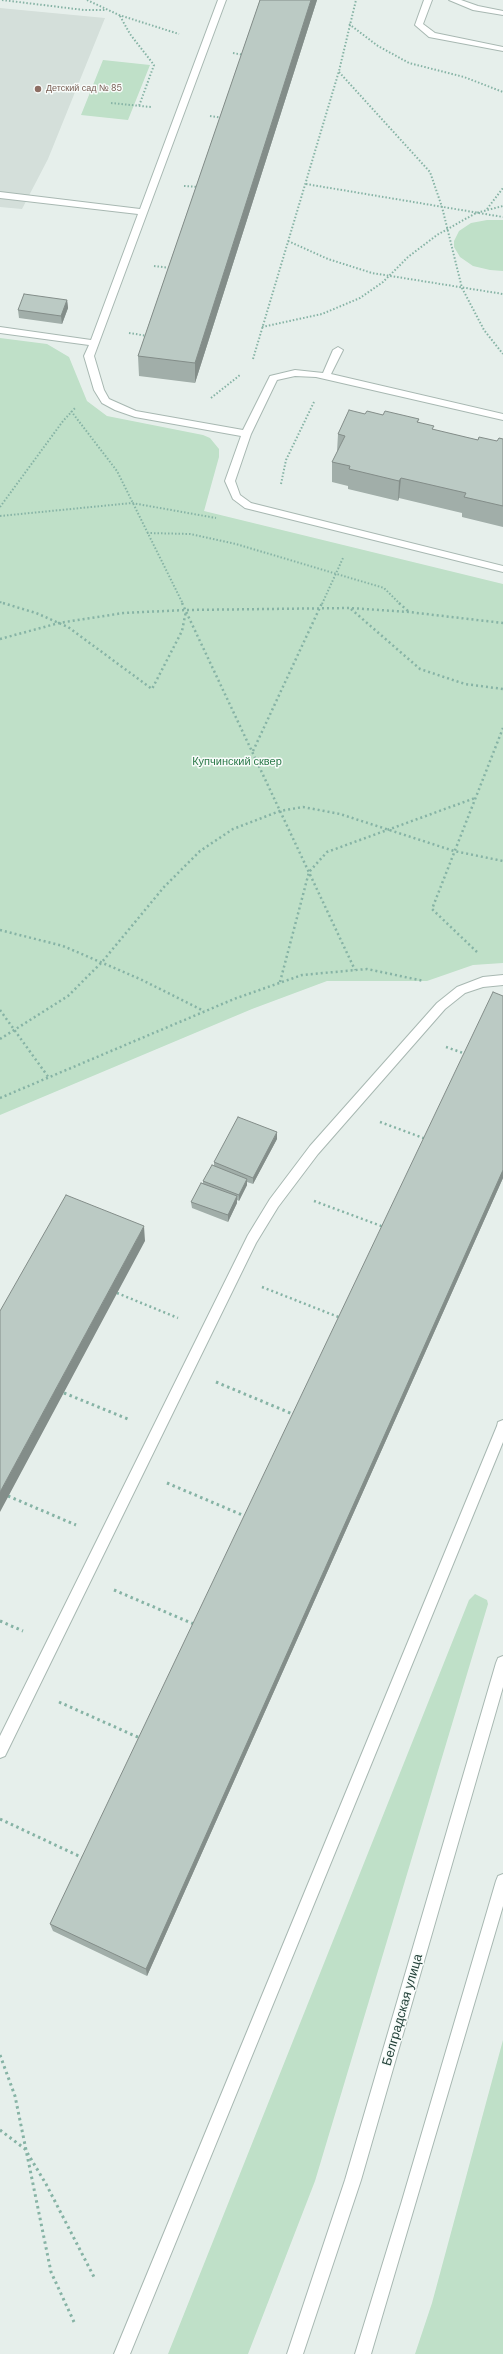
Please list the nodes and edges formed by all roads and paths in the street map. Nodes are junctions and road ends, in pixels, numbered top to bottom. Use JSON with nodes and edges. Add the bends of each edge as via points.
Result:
{"nodes":[{"id":1,"x":2,"y":0,"type":"edge"},
{"id":2,"x":87,"y":0,"type":"edge"},
{"id":3,"x":222,"y":0,"type":"edge"},
{"id":4,"x":356,"y":0,"type":"edge"},
{"id":5,"x":428,"y":0,"type":"edge"},
{"id":6,"x":453,"y":0,"type":"edge"},
{"id":7,"x":107,"y":10,"type":"junction"},
{"id":8,"x":503,"y":14,"type":"edge"},
{"id":9,"x":119,"y":15,"type":"junction"},
{"id":10,"x":206,"y":43,"type":"junction"},
{"id":11,"x":503,"y":49,"type":"edge"},
{"id":12,"x":339,"y":71,"type":"junction"},
{"id":13,"x":111,"y":103,"type":"dead end"},
{"id":14,"x":139,"y":106,"type":"junction"},
{"id":15,"x":181,"y":110,"type":"junction"},
{"id":16,"x":306,"y":184,"type":"junction"},
{"id":17,"x":503,"y":188,"type":"edge"},
{"id":18,"x":0,"y":194,"type":"edge"},
{"id":19,"x":503,"y":206,"type":"edge"},
{"id":20,"x":442,"y":207,"type":"junction"},
{"id":21,"x":487,"y":209,"type":"junction"},
{"id":22,"x":143,"y":212,"type":"junction"},
{"id":23,"x":476,"y":213,"type":"junction"},
{"id":24,"x":503,"y":218,"type":"edge"},
{"id":25,"x":448,"y":228,"type":"junction"},
{"id":26,"x":288,"y":241,"type":"junction"},
{"id":27,"x":391,"y":276,"type":"junction"},
{"id":28,"x":462,"y":288,"type":"junction"},
{"id":29,"x":503,"y":294,"type":"edge"},
{"id":30,"x":262,"y":327,"type":"junction"},
{"id":31,"x":0,"y":330,"type":"edge"},
{"id":32,"x":94,"y":343,"type":"junction"},
{"id":33,"x":338,"y":350,"type":"dead end"},
{"id":34,"x":503,"y":354,"type":"edge"},
{"id":35,"x":250,"y":363,"type":"dead end"},
{"id":36,"x":241,"y":375,"type":"dead end"},
{"id":37,"x":325,"y":377,"type":"junction"},
{"id":38,"x":315,"y":400,"type":"dead end"},
{"id":39,"x":81,"y":402,"type":"dead end"},
{"id":40,"x":71,"y":411,"type":"junction"},
{"id":41,"x":503,"y":417,"type":"edge"},
{"id":42,"x":168,"y":420,"type":"junction"},
{"id":43,"x":246,"y":434,"type":"junction"},
{"id":44,"x":279,"y":489,"type":"dead end"},
{"id":45,"x":0,"y":507,"type":"edge"},
{"id":46,"x":355,"y":532,"type":"junction"},
{"id":47,"x":147,"y":533,"type":"junction"},
{"id":48,"x":503,"y":569,"type":"edge"},
{"id":49,"x":336,"y":574,"type":"junction"},
{"id":50,"x":0,"y":602,"type":"edge"},
{"id":51,"x":350,"y":608,"type":"junction"},
{"id":52,"x":319,"y":609,"type":"junction"},
{"id":53,"x":186,"y":610,"type":"junction"},
{"id":54,"x":409,"y":612,"type":"junction"},
{"id":55,"x":59,"y":623,"type":"junction"},
{"id":56,"x":503,"y":624,"type":"edge"},
{"id":57,"x":0,"y":639,"type":"edge"},
{"id":58,"x":503,"y":689,"type":"edge"},
{"id":59,"x":503,"y":728,"type":"edge"},
{"id":60,"x":252,"y":751,"type":"junction"},
{"id":61,"x":475,"y":798,"type":"junction"},
{"id":62,"x":280,"y":810,"type":"junction"},
{"id":63,"x":392,"y":830,"type":"junction"},
{"id":64,"x":454,"y":851,"type":"junction"},
{"id":65,"x":503,"y":861,"type":"edge"},
{"id":66,"x":309,"y":872,"type":"junction"},
{"id":67,"x":0,"y":930,"type":"edge"},
{"id":68,"x":479,"y":954,"type":"dead end"},
{"id":69,"x":102,"y":962,"type":"junction"},
{"id":70,"x":355,"y":970,"type":"junction"},
{"id":71,"x":503,"y":980,"type":"edge"},
{"id":72,"x":280,"y":982,"type":"junction"},
{"id":73,"x":428,"y":982,"type":"dead end"},
{"id":74,"x":0,"y":1010,"type":"edge"},
{"id":75,"x":204,"y":1012,"type":"junction"},
{"id":76,"x":15,"y":1031,"type":"junction"},
{"id":77,"x":0,"y":1039,"type":"edge"},
{"id":78,"x":49,"y":1078,"type":"junction"},
{"id":79,"x":0,"y":1098,"type":"edge"},
{"id":80,"x":348,"y":1110,"type":"junction"},
{"id":81,"x":428,"y":1140,"type":"edge"},
{"id":82,"x":285,"y":1190,"type":"junction"},
{"id":83,"x":386,"y":1228,"type":"edge"},
{"id":84,"x":234,"y":1276,"type":"junction"},
{"id":85,"x":118,"y":1293,"type":"edge"},
{"id":86,"x":343,"y":1319,"type":"edge"},
{"id":87,"x":207,"y":1330,"type":"junction"},
{"id":88,"x":187,"y":1370,"type":"junction"},
{"id":89,"x":64,"y":1393,"type":"edge"},
{"id":90,"x":297,"y":1416,"type":"edge"},
{"id":91,"x":503,"y":1426,"type":"edge"},
{"id":92,"x":157,"y":1431,"type":"junction"},
{"id":93,"x":138,"y":1471,"type":"junction"},
{"id":94,"x":8,"y":1496,"type":"edge"},
{"id":95,"x":249,"y":1518,"type":"edge"},
{"id":96,"x":105,"y":1538,"type":"junction"},
{"id":97,"x":85,"y":1577,"type":"junction"},
{"id":98,"x":198,"y":1626,"type":"edge"},
{"id":99,"x":503,"y":1663,"type":"edge"},
{"id":100,"x":30,"y":1689,"type":"junction"},
{"id":101,"x":144,"y":1740,"type":"edge"},
{"id":102,"x":0,"y":1751,"type":"edge"},
{"id":103,"x":0,"y":1819,"type":"edge"},
{"id":104,"x":87,"y":1860,"type":"edge"},
{"id":105,"x":503,"y":1881,"type":"edge"},
{"id":106,"x":0,"y":2055,"type":"edge"},
{"id":107,"x":0,"y":2130,"type":"edge"},
{"id":108,"x":26,"y":2149,"type":"junction"},
{"id":109,"x":94,"y":2277,"type":"dead end"},
{"id":110,"x":74,"y":2322,"type":"dead end"},
{"id":111,"x":122,"y":2354,"type":"edge"},
{"id":112,"x":295,"y":2354,"type":"edge"},
{"id":113,"x":363,"y":2354,"type":"edge"}],
"edges":[{"from":1,"to":7,"type":"path","via":[[84,10]]},
{"from":2,"to":7,"type":"path"},
{"from":3,"to":10,"type":"street"},
{"from":4,"to":12,"type":"path"},
{"from":5,"to":11,"type":"street","via":[[419,24],[432,35]]},
{"from":6,"to":8,"type":"street"},
{"from":7,"to":9,"type":"path"},
{"from":9,"to":10,"type":"path"},
{"from":9,"to":14,"type":"path","via":[[154,65]]},
{"from":10,"to":15,"type":"street"},
{"from":12,"to":16,"type":"path"},
{"from":12,"to":20,"type":"path","via":[[424,164],[433,180]]},
{"from":13,"to":14,"type":"path"},
{"from":14,"to":15,"type":"path"},
{"from":15,"to":22,"type":"street"},
{"from":16,"to":20,"type":"path"},
{"from":16,"to":26,"type":"path"},
{"from":17,"to":21,"type":"path"},
{"from":18,"to":22,"type":"street"},
{"from":19,"to":21,"type":"path"},
{"from":20,"to":23,"type":"path"},
{"from":20,"to":25,"type":"path"},
{"from":21,"to":23,"type":"path"},
{"from":22,"to":32,"type":"street"},
{"from":23,"to":24,"type":"path"},
{"from":23,"to":25,"type":"path"},
{"from":25,"to":27,"type":"path","via":[[414,251]]},
{"from":25,"to":28,"type":"path"},
{"from":26,"to":27,"type":"path","via":[[350,267]]},
{"from":26,"to":30,"type":"path","via":[[278,281]]},
{"from":27,"to":28,"type":"path"},
{"from":27,"to":30,"type":"path","via":[[360,298],[336,309]]},
{"from":28,"to":29,"type":"path"},
{"from":28,"to":34,"type":"path","via":[[484,330],[494,346]]},
{"from":30,"to":35,"type":"path","via":[[254,358]]},
{"from":31,"to":32,"type":"street"},
{"from":32,"to":42,"type":"street","via":[[89,356],[99,390],[106,401],[135,414]]},
{"from":33,"to":37,"type":"street"},
{"from":36,"to":42,"type":"path","via":[[195,410]]},
{"from":37,"to":41,"type":"street"},
{"from":37,"to":43,"type":"street","via":[[295,373],[273,378]]},
{"from":38,"to":44,"type":"path","via":[[286,460]]},
{"from":39,"to":40,"type":"path"},
{"from":40,"to":45,"type":"path"},
{"from":40,"to":47,"type":"path","via":[[117,471]]},
{"from":42,"to":43,"type":"street"},
{"from":43,"to":46,"type":"street","via":[[230,481],[236,497],[248,506]]},
{"from":46,"to":48,"type":"street"},
{"from":46,"to":49,"type":"path"},
{"from":47,"to":49,"type":"path","via":[[190,534],[236,544]]},
{"from":47,"to":53,"type":"path"},
{"from":49,"to":52,"type":"path"},
{"from":49,"to":54,"type":"path","via":[[384,588]]},
{"from":50,"to":55,"type":"path"},
{"from":51,"to":52,"type":"path"},
{"from":51,"to":54,"type":"path"},
{"from":51,"to":58,"type":"path","via":[[420,668],[464,684]]},
{"from":52,"to":53,"type":"path"},
{"from":52,"to":60,"type":"path"},
{"from":53,"to":55,"type":"path","via":[[123,613]]},
{"from":53,"to":55,"type":"path","via":[[182,631],[152,688]]},
{"from":53,"to":60,"type":"path"},
{"from":54,"to":56,"type":"path"},
{"from":55,"to":57,"type":"path"},
{"from":59,"to":61,"type":"path"},
{"from":60,"to":62,"type":"path"},
{"from":61,"to":63,"type":"path"},
{"from":61,"to":64,"type":"path"},
{"from":62,"to":63,"type":"path","via":[[303,807],[340,814]]},
{"from":62,"to":66,"type":"path"},
{"from":62,"to":69,"type":"path","via":[[233,829],[200,851],[164,887]]},
{"from":63,"to":64,"type":"path"},
{"from":63,"to":66,"type":"path","via":[[327,852]]},
{"from":64,"to":65,"type":"path"},
{"from":64,"to":68,"type":"path","via":[[432,909]]},
{"from":66,"to":70,"type":"path"},
{"from":66,"to":72,"type":"path"},
{"from":67,"to":69,"type":"path","via":[[64,946]]},
{"from":69,"to":75,"type":"path"},
{"from":69,"to":76,"type":"path","via":[[68,996]]},
{"from":70,"to":72,"type":"path","via":[[302,975]]},
{"from":70,"to":73,"type":"path","via":[[367,969]]},
{"from":71,"to":80,"type":"street","via":[[484,982],[461,990],[441,1006]]},
{"from":72,"to":75,"type":"path"},
{"from":74,"to":76,"type":"path"},
{"from":75,"to":78,"type":"path"},
{"from":76,"to":77,"type":"path"},
{"from":76,"to":78,"type":"path"},
{"from":78,"to":79,"type":"path"},
{"from":80,"to":81,"type":"path"},
{"from":80,"to":82,"type":"street"},
{"from":82,"to":83,"type":"path"},
{"from":82,"to":84,"type":"street","via":[[252,1238]]},
{"from":84,"to":86,"type":"path"},
{"from":84,"to":87,"type":"street"},
{"from":85,"to":87,"type":"path"},
{"from":87,"to":88,"type":"street"},
{"from":88,"to":90,"type":"path"},
{"from":88,"to":92,"type":"street"},
{"from":89,"to":92,"type":"path"},
{"from":91,"to":111,"type":"street"},
{"from":92,"to":93,"type":"street"},
{"from":93,"to":95,"type":"path"},
{"from":93,"to":96,"type":"street"},
{"from":94,"to":96,"type":"path"},
{"from":96,"to":97,"type":"street"},
{"from":97,"to":98,"type":"path"},
{"from":97,"to":100,"type":"street"},
{"from":99,"to":112,"type":"street","name":"Белградская улица","via":[[353,2180]]},
{"from":100,"to":101,"type":"path"},
{"from":100,"to":102,"type":"street"},
{"from":103,"to":104,"type":"path"},
{"from":105,"to":113,"type":"street","via":[[414,2190]]},
{"from":106,"to":108,"type":"path","via":[[15,2096]]},
{"from":107,"to":108,"type":"path"},
{"from":108,"to":109,"type":"path"},
{"from":108,"to":110,"type":"path","via":[[51,2272]]}]}
